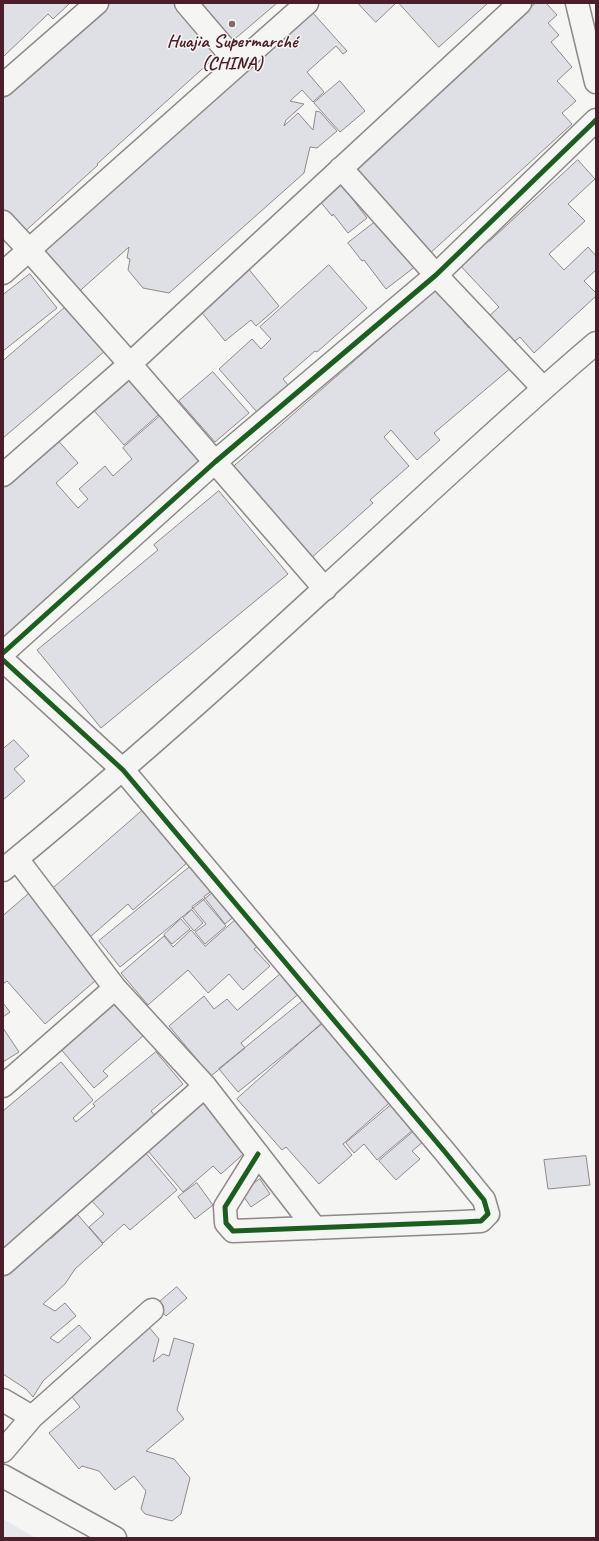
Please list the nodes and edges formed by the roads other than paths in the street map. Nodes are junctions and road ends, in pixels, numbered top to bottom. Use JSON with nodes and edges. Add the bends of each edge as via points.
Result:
{"nodes":[{"id":1,"x":96,"y":3,"type":"edge"},
{"id":2,"x":186,"y":3,"type":"edge"},
{"id":3,"x":307,"y":3,"type":"edge"},
{"id":4,"x":520,"y":3,"type":"edge"},
{"id":5,"x":577,"y":3,"type":"edge"},
{"id":6,"x":238,"y":64,"type":"junction"},
{"id":7,"x":596,"y":82,"type":"edge"},
{"id":8,"x":3,"y":85,"type":"edge"},
{"id":9,"x":596,"y":120,"type":"edge"},
{"id":10,"x":341,"y":168,"type":"junction"},
{"id":11,"x":3,"y":222,"type":"edge"},
{"id":12,"x":29,"y":250,"type":"junction"},
{"id":13,"x":3,"y":273,"type":"edge"},
{"id":14,"x":436,"y":275,"type":"junction"},
{"id":15,"x":596,"y":343,"type":"edge"},
{"id":16,"x":130,"y":364,"type":"junction"},
{"id":17,"x":542,"y":388,"type":"junction"},
{"id":18,"x":215,"y":462,"type":"junction"},
{"id":19,"x":3,"y":475,"type":"edge"},
{"id":20,"x":324,"y":589,"type":"junction"},
{"id":21,"x":3,"y":653,"type":"edge"},
{"id":22,"x":3,"y":660,"type":"edge"},
{"id":23,"x":123,"y":770,"type":"junction"},
{"id":24,"x":10,"y":864,"type":"edge"},
{"id":25,"x":115,"y":988,"type":"junction"},
{"id":26,"x":3,"y":1086,"type":"edge"},
{"id":27,"x":205,"y":1086,"type":"junction"},
{"id":28,"x":258,"y":1154,"type":"junction"},
{"id":29,"x":315,"y":1228,"type":"junction"},
{"id":30,"x":3,"y":1264,"type":"edge"},
{"id":31,"x":152,"y":1310,"type":"dead end"},
{"id":32,"x":3,"y":1400,"type":"edge"},
{"id":33,"x":32,"y":1417,"type":"junction"},
{"id":34,"x":3,"y":1451,"type":"edge"},
{"id":35,"x":3,"y":1476,"type":"edge"},
{"id":36,"x":115,"y":1538,"type":"edge"}],
"edges":[{"from":1,"to":8,"type":"street"},
{"from":2,"to":6,"type":"street"},
{"from":3,"to":6,"type":"street"},
{"from":4,"to":10,"type":"street"},
{"from":5,"to":7,"type":"street"},
{"from":6,"to":12,"type":"street"},
{"from":9,"to":14,"type":"street"},
{"from":10,"to":14,"type":"street"},
{"from":10,"to":16,"type":"street"},
{"from":11,"to":12,"type":"street"},
{"from":12,"to":13,"type":"street"},
{"from":12,"to":16,"type":"street"},
{"from":14,"to":17,"type":"street"},
{"from":14,"to":18,"type":"street"},
{"from":15,"to":17,"type":"street"},
{"from":16,"to":18,"type":"street"},
{"from":16,"to":19,"type":"street"},
{"from":17,"to":20,"type":"street"},
{"from":18,"to":20,"type":"street"},
{"from":18,"to":21,"type":"street"},
{"from":20,"to":23,"type":"street"},
{"from":22,"to":23,"type":"street"},
{"from":23,"to":24,"type":"street"},
{"from":23,"to":29,"type":"street","via":[[445,1152],[484,1200],[488,1214],[481,1221]]},
{"from":24,"to":25,"type":"street"},
{"from":25,"to":26,"type":"street"},
{"from":25,"to":27,"type":"street"},
{"from":27,"to":28,"type":"street"},
{"from":27,"to":30,"type":"street"},
{"from":28,"to":29,"type":"street"},
{"from":28,"to":29,"type":"street","via":[[225,1207],[226,1223],[233,1231]]},
{"from":31,"to":33,"type":"street"},
{"from":32,"to":33,"type":"street"},
{"from":33,"to":34,"type":"street"},
{"from":35,"to":36,"type":"street"}]}
